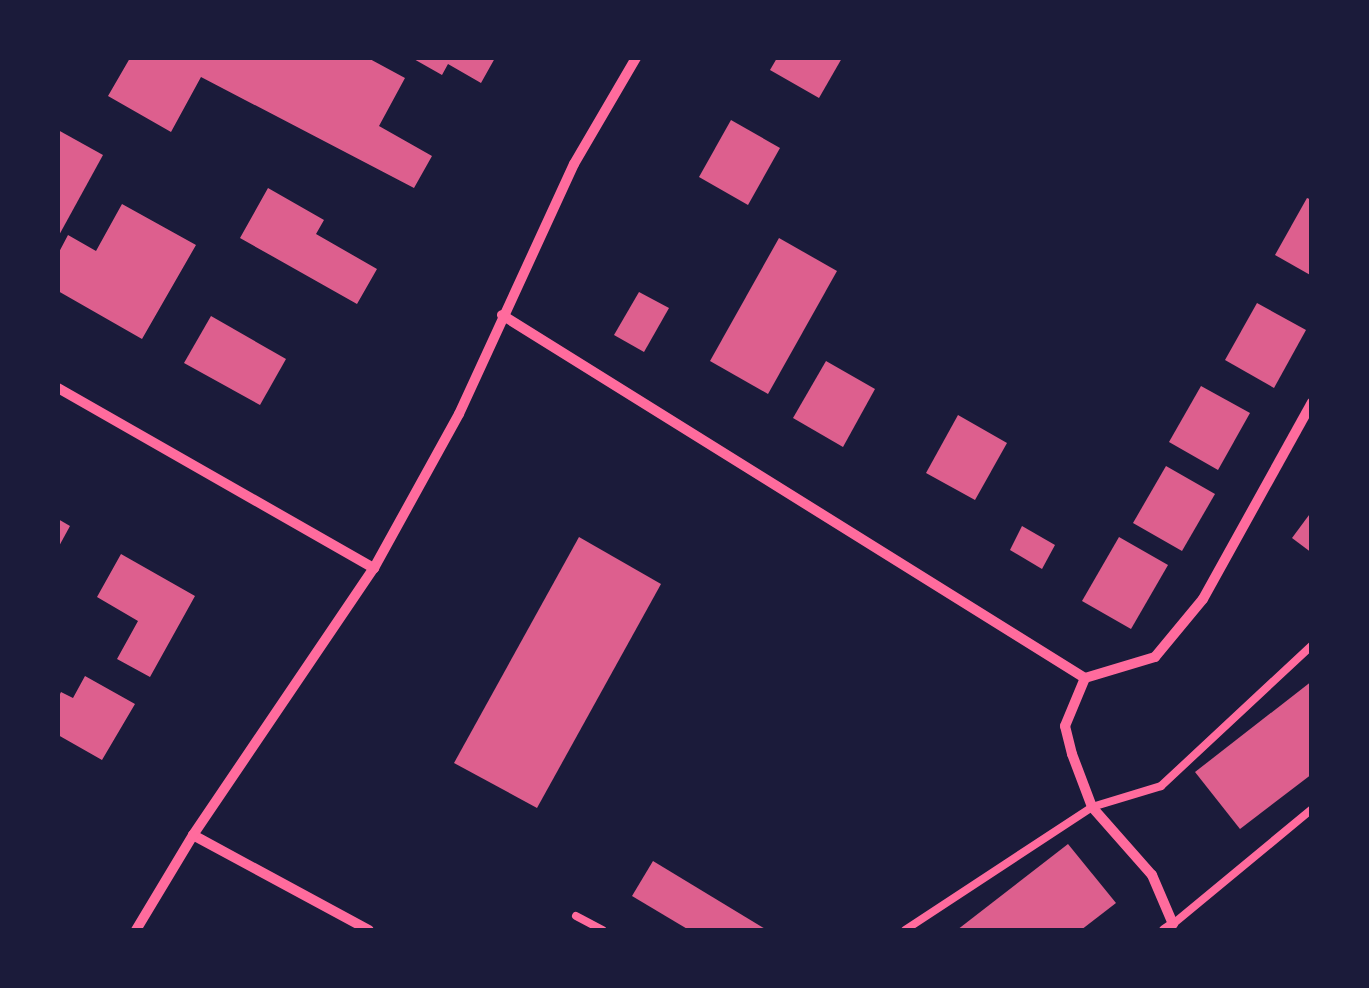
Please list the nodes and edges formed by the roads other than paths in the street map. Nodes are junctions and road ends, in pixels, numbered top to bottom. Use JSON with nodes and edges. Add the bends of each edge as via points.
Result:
{"nodes":[{"id":1,"x":636,"y":58,"type":"edge"},
{"id":2,"x":502,"y":315,"type":"junction"},
{"id":3,"x":58,"y":388,"type":"edge"},
{"id":4,"x":1312,"y":402,"type":"edge"},
{"id":5,"x":374,"y":568,"type":"junction"},
{"id":6,"x":1312,"y":646,"type":"edge"},
{"id":7,"x":1085,"y":678,"type":"junction"},
{"id":8,"x":1092,"y":808,"type":"junction"},
{"id":9,"x":1312,"y":809,"type":"edge"},
{"id":10,"x":193,"y":834,"type":"junction"},
{"id":11,"x":576,"y":916,"type":"dead end"},
{"id":12,"x":1168,"y":927,"type":"edge"},
{"id":13,"x":136,"y":930,"type":"edge"},
{"id":14,"x":369,"y":930,"type":"edge"},
{"id":15,"x":602,"y":930,"type":"edge"},
{"id":16,"x":905,"y":930,"type":"edge"}],
"edges":[{"from":1,"to":2,"type":"street","via":[[574,164]]},
{"from":2,"to":5,"type":"street","via":[[459,414]]},
{"from":2,"to":7,"type":"street"},
{"from":3,"to":5,"type":"street"},
{"from":4,"to":7,"type":"street","via":[[1203,600],[1155,657]]},
{"from":5,"to":10,"type":"street"},
{"from":6,"to":8,"type":"lane","via":[[1161,786]]},
{"from":7,"to":8,"type":"street","via":[[1066,726]]},
{"from":8,"to":12,"type":"street","via":[[1152,875]]},
{"from":8,"to":16,"type":"lane"},
{"from":9,"to":12,"type":"lane"},
{"from":10,"to":13,"type":"street"},
{"from":10,"to":14,"type":"street"},
{"from":11,"to":15,"type":"lane"}]}
